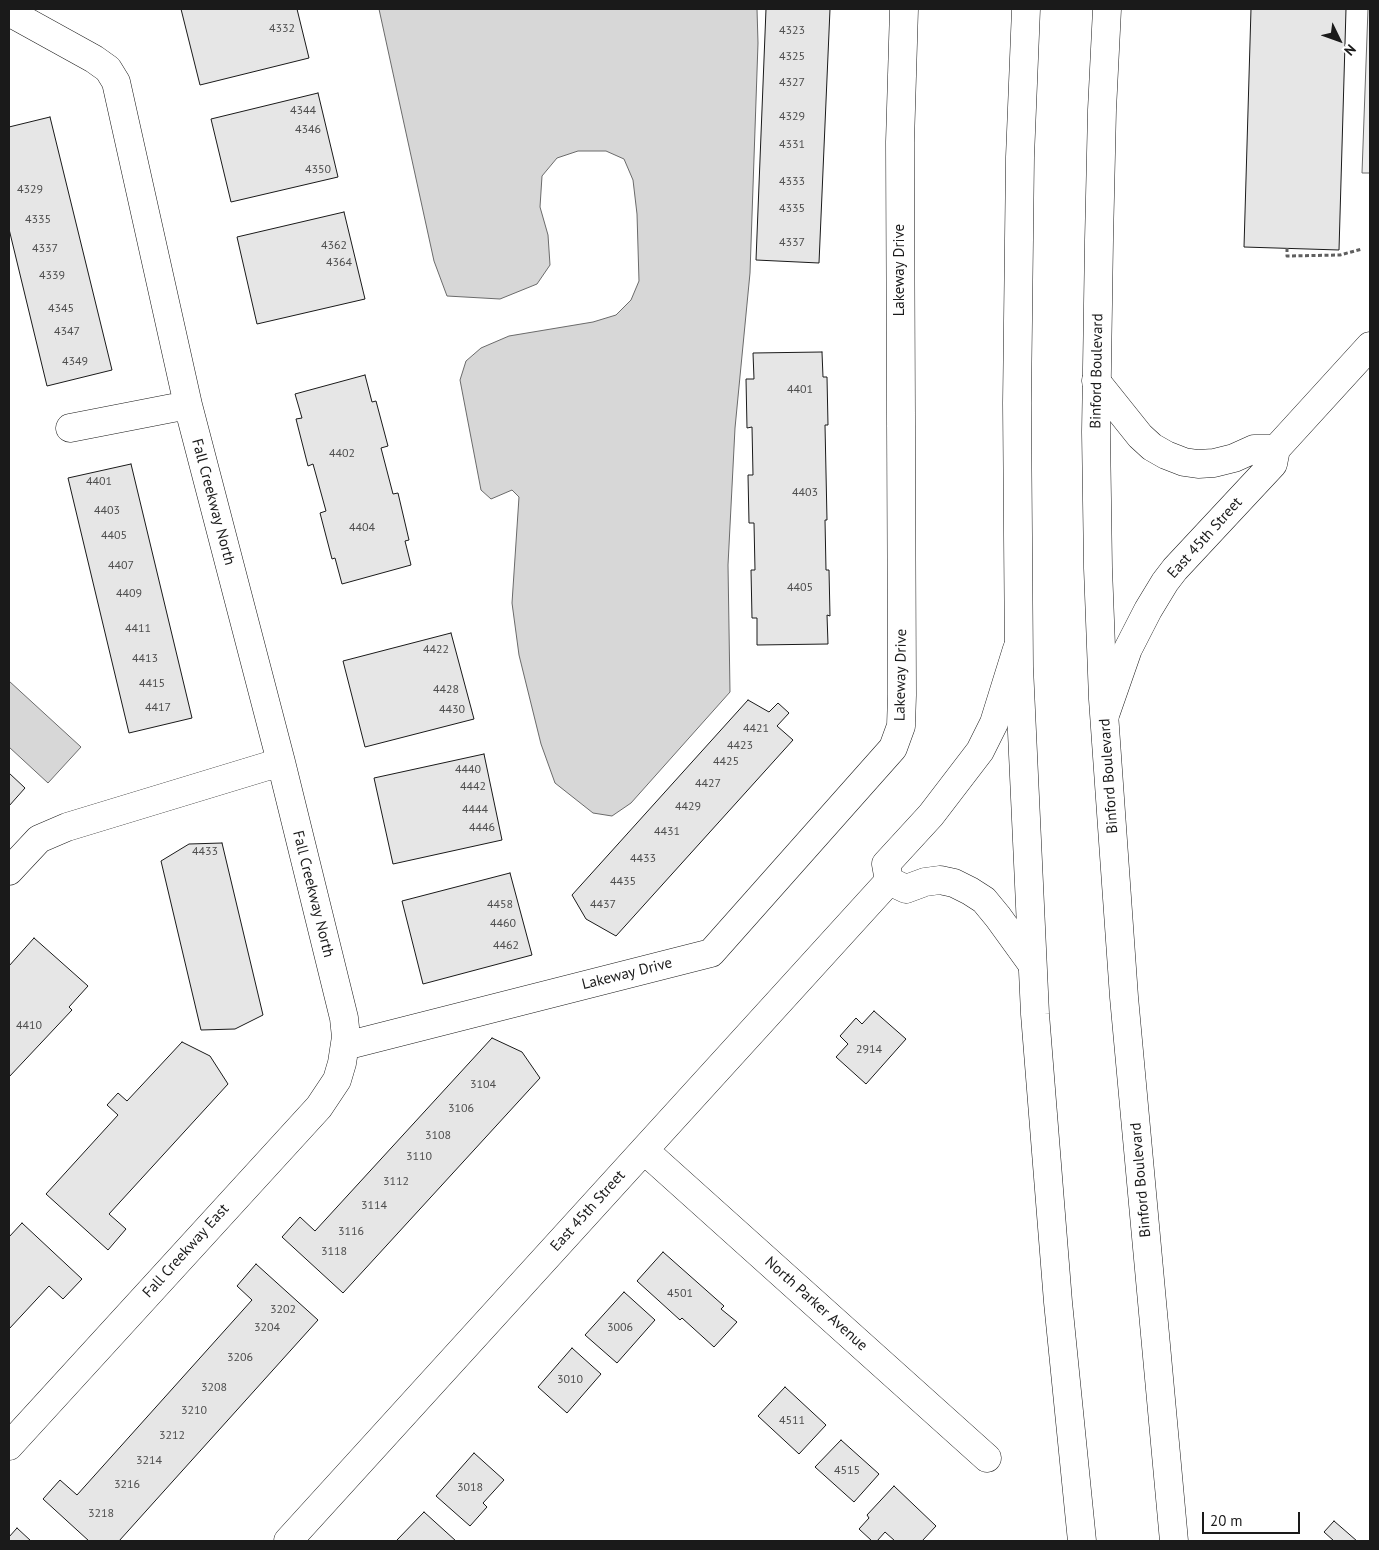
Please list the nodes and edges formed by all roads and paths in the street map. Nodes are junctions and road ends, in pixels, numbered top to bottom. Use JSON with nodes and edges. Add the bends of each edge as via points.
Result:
{"nodes":[{"id":1,"x":904,"y":9,"type":"edge"},
{"id":2,"x":1026,"y":9,"type":"edge"},
{"id":3,"x":1107,"y":9,"type":"edge"},
{"id":4,"x":9,"y":12,"type":"edge"},
{"id":5,"x":1287,"y":248,"type":"dead end"},
{"id":6,"x":1362,"y":249,"type":"dead end"},
{"id":7,"x":1370,"y":346,"type":"edge"},
{"id":8,"x":1096,"y":381,"type":"junction"},
{"id":9,"x":188,"y":405,"type":"junction"},
{"id":10,"x":70,"y":428,"type":"dead end"},
{"id":11,"x":1276,"y":449,"type":"junction"},
{"id":12,"x":1019,"y":643,"type":"junction"},
{"id":13,"x":1104,"y":715,"type":"junction"},
{"id":14,"x":281,"y":762,"type":"junction"},
{"id":15,"x":9,"y":871,"type":"edge"},
{"id":16,"x":888,"y":881,"type":"junction"},
{"id":17,"x":1032,"y":964,"type":"junction"},
{"id":18,"x":345,"y":1046,"type":"junction"},
{"id":19,"x":644,"y":1150,"type":"junction"},
{"id":20,"x":9,"y":1446,"type":"edge"},
{"id":21,"x":987,"y":1458,"type":"dead end"},
{"id":22,"x":294,"y":1539,"type":"edge"},
{"id":23,"x":1082,"y":1541,"type":"edge"},
{"id":24,"x":1174,"y":1541,"type":"edge"}],
"edges":[{"from":1,"to":18,"type":"street","name":"Lakeway Drive","via":[[900,142],[902,695],[901,726],[893,748],[711,952]]},
{"from":2,"to":12,"type":"street","via":[[1017,363]]},
{"from":3,"to":8,"type":"street","name":"Binford Boulevard"},
{"from":4,"to":9,"type":"street","name":"Fall Creekway North","via":[[94,59],[108,69],[116,82]]},
{"from":5,"to":6,"type":"path","via":[[1287,256],[1340,255]]},
{"from":7,"to":11,"type":"street","name":"East 45th Street"},
{"from":8,"to":11,"type":"street","via":[[1140,436],[1152,447],[1184,462],[1214,463],[1254,449]]},
{"from":8,"to":13,"type":"street","name":"Binford Boulevard"},
{"from":9,"to":10,"type":"street"},
{"from":9,"to":14,"type":"street","name":"Fall Creekway North"},
{"from":11,"to":13,"type":"street","name":"East 45th Street","via":[[1273,464],[1165,582],[1128,649]]},
{"from":12,"to":16,"type":"street","via":[[994,723],[980,751],[886,864]]},
{"from":12,"to":17,"type":"street"},
{"from":13,"to":24,"type":"street","name":"Binford Boulevard","via":[[1124,997]]},
{"from":14,"to":15,"type":"street","via":[[67,827],[38,839]]},
{"from":14,"to":18,"type":"street","name":"Fall Creekway North","via":[[344,1018]]},
{"from":16,"to":17,"type":"street","via":[[906,889],[940,880],[970,891],[984,900]]},
{"from":16,"to":19,"type":"street","name":"East 45th Street"},
{"from":17,"to":23,"type":"street","via":[[1058,1302]]},
{"from":18,"to":20,"type":"street","name":"Fall Creekway East","via":[[337,1080],[319,1107]]},
{"from":19,"to":21,"type":"street","name":"North Parker Avenue"},
{"from":19,"to":22,"type":"street","name":"East 45th Street"}]}
